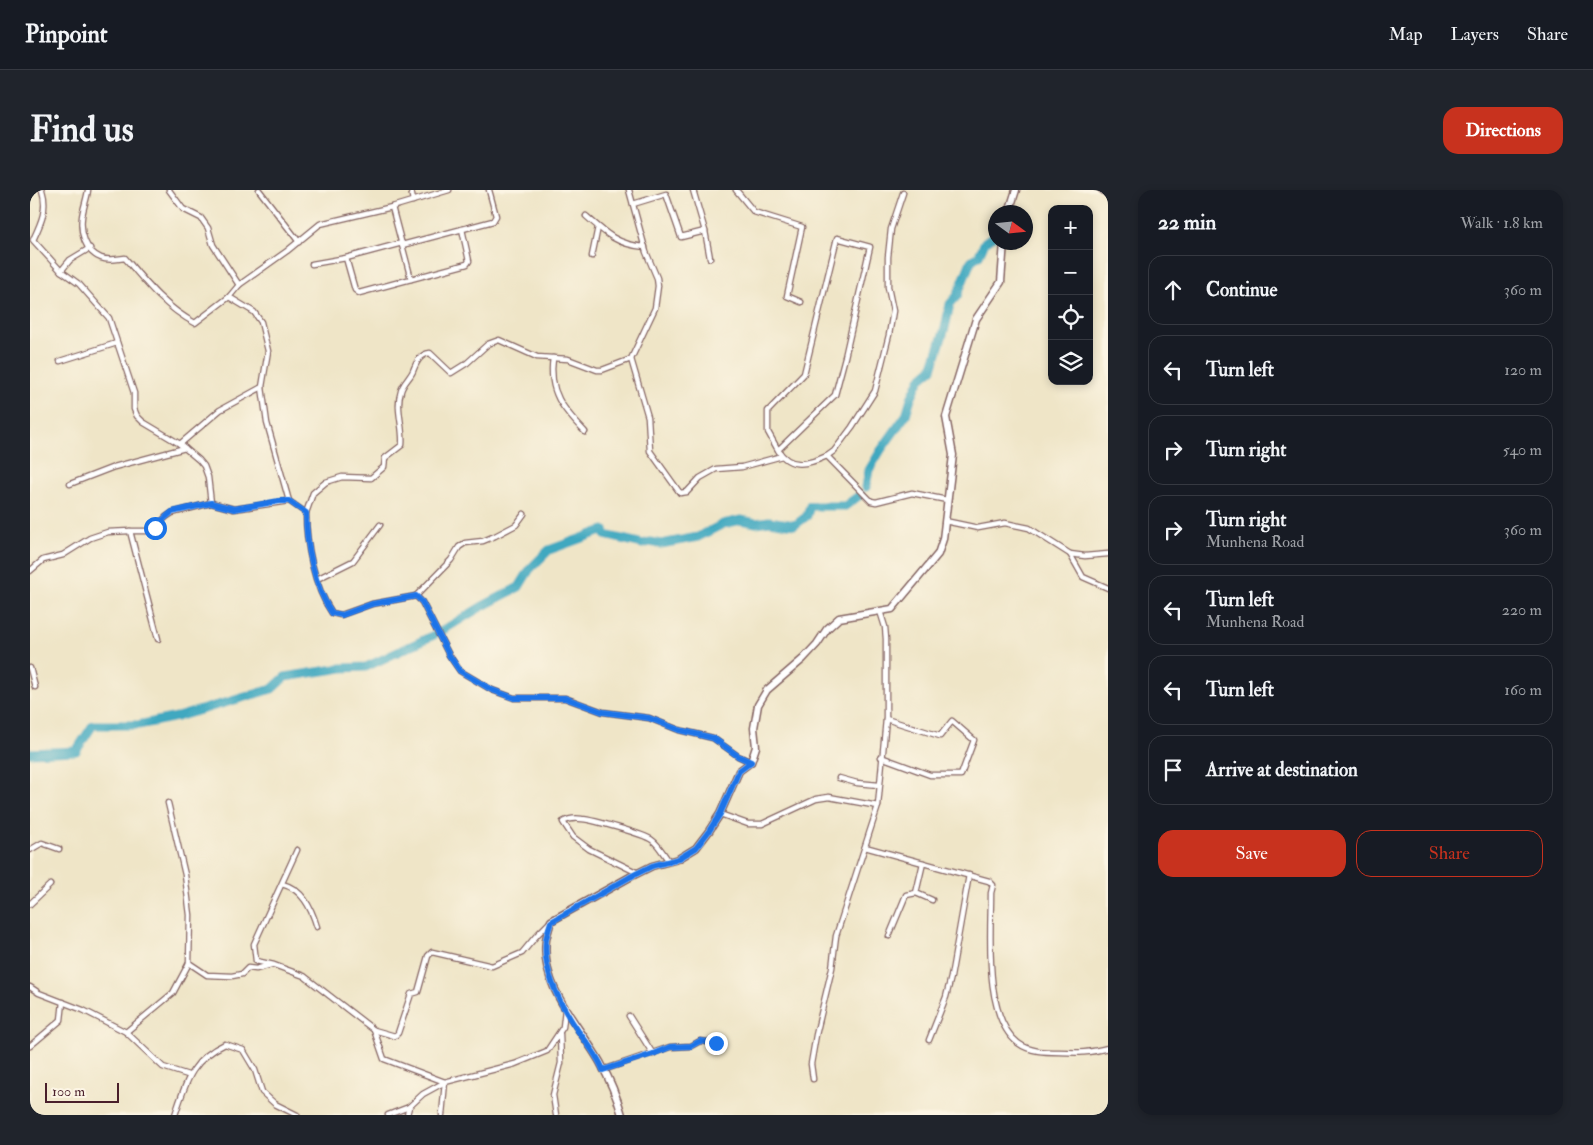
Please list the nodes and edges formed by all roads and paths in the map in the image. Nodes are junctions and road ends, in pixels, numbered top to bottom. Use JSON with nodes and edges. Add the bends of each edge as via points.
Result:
{"nodes":[{"id":1,"x":42,"y":190,"type":"edge"},
{"id":2,"x":88,"y":190,"type":"edge"},
{"id":3,"x":169,"y":190,"type":"edge"},
{"id":4,"x":259,"y":190,"type":"edge"},
{"id":5,"x":411,"y":190,"type":"edge"},
{"id":6,"x":449,"y":190,"type":"edge"},
{"id":7,"x":489,"y":190,"type":"edge"},
{"id":8,"x":629,"y":190,"type":"edge"},
{"id":9,"x":693,"y":190,"type":"edge"},
{"id":10,"x":736,"y":190,"type":"edge"},
{"id":11,"x":1016,"y":190,"type":"edge"},
{"id":12,"x":1101,"y":190,"type":"edge"},
{"id":13,"x":443,"y":191,"type":"edge"},
{"id":14,"x":904,"y":193,"type":"dead end"},
{"id":15,"x":1108,"y":195,"type":"edge"},
{"id":16,"x":413,"y":201,"type":"junction"},
{"id":17,"x":633,"y":204,"type":"junction"},
{"id":18,"x":1011,"y":205,"type":"edge"},
{"id":19,"x":392,"y":207,"type":"junction"},
{"id":20,"x":586,"y":216,"type":"dead end"},
{"id":21,"x":598,"y":227,"type":"junction"},
{"id":22,"x":462,"y":229,"type":"junction"},
{"id":23,"x":705,"y":231,"type":"junction"},
{"id":24,"x":299,"y":242,"type":"junction"},
{"id":25,"x":32,"y":243,"type":"edge"},
{"id":26,"x":402,"y":244,"type":"junction"},
{"id":27,"x":645,"y":247,"type":"junction"},
{"id":28,"x":90,"y":248,"type":"junction"},
{"id":29,"x":1003,"y":250,"type":"edge"},
{"id":30,"x":592,"y":256,"type":"dead end"},
{"id":31,"x":346,"y":258,"type":"junction"},
{"id":32,"x":710,"y":258,"type":"dead end"},
{"id":33,"x":312,"y":264,"type":"dead end"},
{"id":34,"x":60,"y":271,"type":"junction"},
{"id":35,"x":411,"y":279,"type":"junction"},
{"id":36,"x":239,"y":285,"type":"junction"},
{"id":37,"x":229,"y":297,"type":"junction"},
{"id":38,"x":801,"y":302,"type":"dead end"},
{"id":39,"x":117,"y":344,"type":"junction"},
{"id":40,"x":553,"y":358,"type":"junction"},
{"id":41,"x":631,"y":359,"type":"junction"},
{"id":42,"x":60,"y":361,"type":"dead end"},
{"id":43,"x":262,"y":387,"type":"junction"},
{"id":44,"x":585,"y":432,"type":"dead end"},
{"id":45,"x":180,"y":444,"type":"junction"},
{"id":46,"x":185,"y":448,"type":"junction"},
{"id":47,"x":778,"y":450,"type":"junction"},
{"id":48,"x":782,"y":456,"type":"junction"},
{"id":49,"x":827,"y":456,"type":"junction"},
{"id":50,"x":70,"y":484,"type":"dead end"},
{"id":51,"x":947,"y":500,"type":"junction"},
{"id":52,"x":289,"y":501,"type":"junction"},
{"id":53,"x":211,"y":503,"type":"junction"},
{"id":54,"x":306,"y":513,"type":"junction"},
{"id":55,"x":524,"y":514,"type":"dead end"},
{"id":56,"x":945,"y":521,"type":"junction"},
{"id":57,"x":380,"y":526,"type":"dead end"},
{"id":58,"x":130,"y":530,"type":"junction"},
{"id":59,"x":1070,"y":554,"type":"junction"},
{"id":60,"x":1108,"y":554,"type":"edge"},
{"id":61,"x":30,"y":571,"type":"edge"},
{"id":62,"x":317,"y":579,"type":"junction"},
{"id":63,"x":1108,"y":588,"type":"edge"},
{"id":64,"x":416,"y":596,"type":"junction"},
{"id":65,"x":880,"y":611,"type":"junction"},
{"id":66,"x":158,"y":639,"type":"dead end"},
{"id":67,"x":30,"y":668,"type":"edge"},
{"id":68,"x":35,"y":687,"type":"dead end"},
{"id":69,"x":886,"y":719,"type":"junction"},
{"id":70,"x":881,"y":757,"type":"junction"},
{"id":71,"x":751,"y":762,"type":"junction"},
{"id":72,"x":839,"y":778,"type":"dead end"},
{"id":73,"x":879,"y":785,"type":"junction"},
{"id":74,"x":168,"y":803,"type":"dead end"},
{"id":75,"x":878,"y":806,"type":"junction"},
{"id":76,"x":720,"y":814,"type":"junction"},
{"id":77,"x":865,"y":847,"type":"junction"},
{"id":78,"x":59,"y":849,"type":"dead end"},
{"id":79,"x":30,"y":850,"type":"edge"},
{"id":80,"x":297,"y":850,"type":"dead end"},
{"id":81,"x":668,"y":862,"type":"junction"},
{"id":82,"x":923,"y":863,"type":"junction"},
{"id":83,"x":638,"y":873,"type":"junction"},
{"id":84,"x":968,"y":875,"type":"junction"},
{"id":85,"x":282,"y":884,"type":"junction"},
{"id":86,"x":50,"y":885,"type":"dead end"},
{"id":87,"x":916,"y":893,"type":"junction"},
{"id":88,"x":932,"y":900,"type":"dead end"},
{"id":89,"x":30,"y":904,"type":"edge"},
{"id":90,"x":551,"y":922,"type":"junction"},
{"id":91,"x":317,"y":927,"type":"dead end"},
{"id":92,"x":889,"y":936,"type":"dead end"},
{"id":93,"x":189,"y":963,"type":"junction"},
{"id":94,"x":274,"y":965,"type":"junction"},
{"id":95,"x":30,"y":987,"type":"edge"},
{"id":96,"x":63,"y":1002,"type":"junction"},
{"id":97,"x":565,"y":1008,"type":"junction"},
{"id":98,"x":628,"y":1016,"type":"dead end"},
{"id":99,"x":374,"y":1030,"type":"junction"},
{"id":100,"x":126,"y":1032,"type":"junction"},
{"id":101,"x":560,"y":1032,"type":"junction"},
{"id":102,"x":929,"y":1040,"type":"dead end"},
{"id":103,"x":716,"y":1043,"type":"dead end"},
{"id":104,"x":30,"y":1046,"type":"edge"},
{"id":105,"x":1108,"y":1048,"type":"edge"},
{"id":106,"x":653,"y":1054,"type":"junction"},
{"id":107,"x":603,"y":1070,"type":"junction"},
{"id":108,"x":188,"y":1075,"type":"junction"},
{"id":109,"x":813,"y":1079,"type":"dead end"},
{"id":110,"x":445,"y":1082,"type":"junction"},
{"id":111,"x":409,"y":1108,"type":"junction"},
{"id":112,"x":175,"y":1115,"type":"edge"},
{"id":113,"x":297,"y":1115,"type":"edge"},
{"id":114,"x":388,"y":1115,"type":"edge"},
{"id":115,"x":407,"y":1115,"type":"edge"},
{"id":116,"x":442,"y":1115,"type":"edge"},
{"id":117,"x":556,"y":1115,"type":"edge"},
{"id":118,"x":622,"y":1115,"type":"edge"}],
"edges":[{"from":1,"to":25,"type":"street","via":[[45,209]]},
{"from":2,"to":28,"type":"street","via":[[82,229],[83,240]]},
{"from":3,"to":36,"type":"street","via":[[183,209],[201,218],[213,245]]},
{"from":4,"to":24,"type":"street"},
{"from":5,"to":16,"type":"street"},
{"from":6,"to":13,"type":"street"},
{"from":7,"to":22,"type":"street","via":[[496,216],[493,221]]},
{"from":8,"to":17,"type":"street"},
{"from":9,"to":23,"type":"street"},
{"from":10,"to":38,"type":"street","via":[[754,212],[802,227],[787,296]]},
{"from":11,"to":18,"type":"street"},
{"from":12,"to":15,"type":"street"},
{"from":13,"to":16,"type":"street"},
{"from":14,"to":49,"type":"street","via":[[891,230],[888,287],[893,311],[875,391],[852,427]]},
{"from":16,"to":19,"type":"street"},
{"from":17,"to":23,"type":"street","via":[[666,194],[681,237]]},
{"from":17,"to":27,"type":"street"},
{"from":19,"to":24,"type":"street","via":[[320,224]]},
{"from":19,"to":26,"type":"street"},
{"from":20,"to":21,"type":"street"},
{"from":21,"to":27,"type":"street","via":[[617,241]]},
{"from":21,"to":30,"type":"street"},
{"from":22,"to":26,"type":"street"},
{"from":22,"to":35,"type":"street","via":[[467,264]]},
{"from":23,"to":32,"type":"street"},
{"from":24,"to":36,"type":"street"},
{"from":25,"to":34,"type":"street"},
{"from":26,"to":31,"type":"street"},
{"from":26,"to":35,"type":"street"},
{"from":27,"to":41,"type":"street","via":[[658,286],[655,308]]},
{"from":28,"to":34,"type":"street","via":[[70,260]]},
{"from":28,"to":37,"type":"street","via":[[101,258],[125,258],[156,294],[195,323]]},
{"from":29,"to":51,"type":"street","via":[[1001,282],[976,319],[946,417],[953,455]]},
{"from":31,"to":33,"type":"street"},
{"from":31,"to":35,"type":"street","via":[[355,290],[359,293]]},
{"from":34,"to":39,"type":"street","via":[[79,284],[109,318]]},
{"from":36,"to":37,"type":"street"},
{"from":37,"to":43,"type":"street","via":[[254,312],[261,322],[268,351]]},
{"from":39,"to":42,"type":"street"},
{"from":39,"to":45,"type":"street","via":[[134,393],[137,416]]},
{"from":40,"to":41,"type":"street","via":[[568,359],[596,370]]},
{"from":40,"to":44,"type":"street","via":[[552,381],[558,400]]},
{"from":40,"to":54,"type":"street","via":[[537,357],[499,340],[488,344],[451,373],[430,353],[425,354],[415,363],[401,391],[402,445],[385,458],[384,467],[370,478],[342,477],[326,482],[313,493]]},
{"from":41,"to":48,"type":"street","via":[[648,416],[650,451],[680,492],[687,492],[700,478],[716,469]]},
{"from":43,"to":45,"type":"street","via":[[220,410]]},
{"from":43,"to":52,"type":"street","via":[[267,423]]},
{"from":45,"to":46,"type":"street"},
{"from":46,"to":50,"type":"street","via":[[114,467]]},
{"from":46,"to":53,"type":"street","via":[[204,466]]},
{"from":47,"to":47,"type":"street","via":[[834,396],[870,247],[836,238],[804,374],[768,411],[768,432]]},
{"from":47,"to":48,"type":"street"},
{"from":48,"to":49,"type":"street","via":[[794,464],[810,464]]},
{"from":49,"to":51,"type":"street","via":[[871,501],[912,493]]},
{"from":51,"to":56,"type":"street"},
{"from":52,"to":53,"type":"street","via":[[234,509]]},
{"from":52,"to":54,"type":"street"},
{"from":53,"to":58,"type":"street","via":[[172,512],[155,528]]},
{"from":54,"to":62,"type":"street","via":[[306,533]]},
{"from":55,"to":64,"type":"street","via":[[516,525],[495,536],[459,547],[451,560]]},
{"from":56,"to":59,"type":"street","via":[[978,528],[1005,523],[1029,528]]},
{"from":56,"to":65,"type":"street","via":[[938,554],[892,609]]},
{"from":57,"to":62,"type":"street","via":[[353,561]]},
{"from":58,"to":61,"type":"street","via":[[90,538],[63,555],[43,560]]},
{"from":58,"to":66,"type":"street"},
{"from":59,"to":60,"type":"street"},
{"from":59,"to":63,"type":"street","via":[[1083,577]]},
{"from":62,"to":64,"type":"street","via":[[325,603],[332,613],[342,615],[372,604]]},
{"from":64,"to":71,"type":"street","via":[[460,671],[492,690],[514,698],[565,698],[603,712],[649,718],[679,730],[713,738]]},
{"from":65,"to":69,"type":"street","via":[[886,639]]},
{"from":65,"to":71,"type":"street","via":[[840,618],[803,659],[767,690],[758,705],[754,728],[756,747]]},
{"from":67,"to":68,"type":"street"},
{"from":69,"to":70,"type":"street"},
{"from":69,"to":70,"type":"street","via":[[940,736],[952,721],[974,740],[960,775],[930,775]]},
{"from":70,"to":73,"type":"street"},
{"from":71,"to":76,"type":"street","via":[[739,771]]},
{"from":72,"to":73,"type":"street"},
{"from":73,"to":75,"type":"street"},
{"from":74,"to":93,"type":"street","via":[[185,875],[189,907]]},
{"from":75,"to":76,"type":"street","via":[[829,797],[816,799],[762,824],[748,824]]},
{"from":75,"to":77,"type":"street"},
{"from":76,"to":81,"type":"street","via":[[696,848]]},
{"from":77,"to":82,"type":"street"},
{"from":77,"to":109,"type":"street","via":[[836,936],[811,1064]]},
{"from":78,"to":79,"type":"street","via":[[42,843]]},
{"from":80,"to":85,"type":"street"},
{"from":81,"to":83,"type":"street"},
{"from":81,"to":83,"type":"street","via":[[652,840],[642,836],[581,819],[563,822],[573,837],[590,849]]},
{"from":82,"to":84,"type":"street"},
{"from":82,"to":87,"type":"street"},
{"from":83,"to":90,"type":"street"},
{"from":84,"to":102,"type":"street","via":[[951,977]]},
{"from":84,"to":105,"type":"street","via":[[989,880],[993,885],[991,985],[995,1005],[1007,1030],[1018,1043],[1037,1051],[1088,1053]]},
{"from":85,"to":91,"type":"street","via":[[292,886],[304,898],[313,911]]},
{"from":85,"to":94,"type":"street","via":[[254,944],[256,961]]},
{"from":86,"to":89,"type":"street"},
{"from":87,"to":88,"type":"street"},
{"from":87,"to":92,"type":"street","via":[[906,895]]},
{"from":90,"to":97,"type":"street","via":[[546,940],[546,960]]},
{"from":90,"to":99,"type":"street","via":[[522,953],[492,966],[432,952],[418,992],[411,994],[398,1033],[395,1036]]},
{"from":93,"to":94,"type":"street","via":[[208,975],[232,976],[242,974],[248,968]]},
{"from":93,"to":100,"type":"street","via":[[173,992]]},
{"from":94,"to":99,"type":"street","via":[[304,976]]},
{"from":95,"to":96,"type":"street"},
{"from":96,"to":100,"type":"street"},
{"from":96,"to":104,"type":"street","via":[[61,1020]]},
{"from":97,"to":101,"type":"street"},
{"from":97,"to":107,"type":"street"},
{"from":98,"to":106,"type":"street"},
{"from":99,"to":110,"type":"street","via":[[384,1059]]},
{"from":100,"to":108,"type":"street","via":[[163,1068]]},
{"from":101,"to":110,"type":"street","via":[[547,1051],[515,1064]]},
{"from":101,"to":117,"type":"street","via":[[561,1063],[553,1095]]},
{"from":103,"to":106,"type":"street","via":[[700,1041]]},
{"from":106,"to":107,"type":"street"},
{"from":107,"to":118,"type":"street"},
{"from":108,"to":112,"type":"street"},
{"from":108,"to":113,"type":"street","via":[[211,1050],[225,1044],[243,1050],[255,1070],[262,1092],[275,1104]]},
{"from":110,"to":111,"type":"street","via":[[423,1094]]},
{"from":110,"to":116,"type":"street"},
{"from":111,"to":114,"type":"street"},
{"from":111,"to":115,"type":"street"}]}
